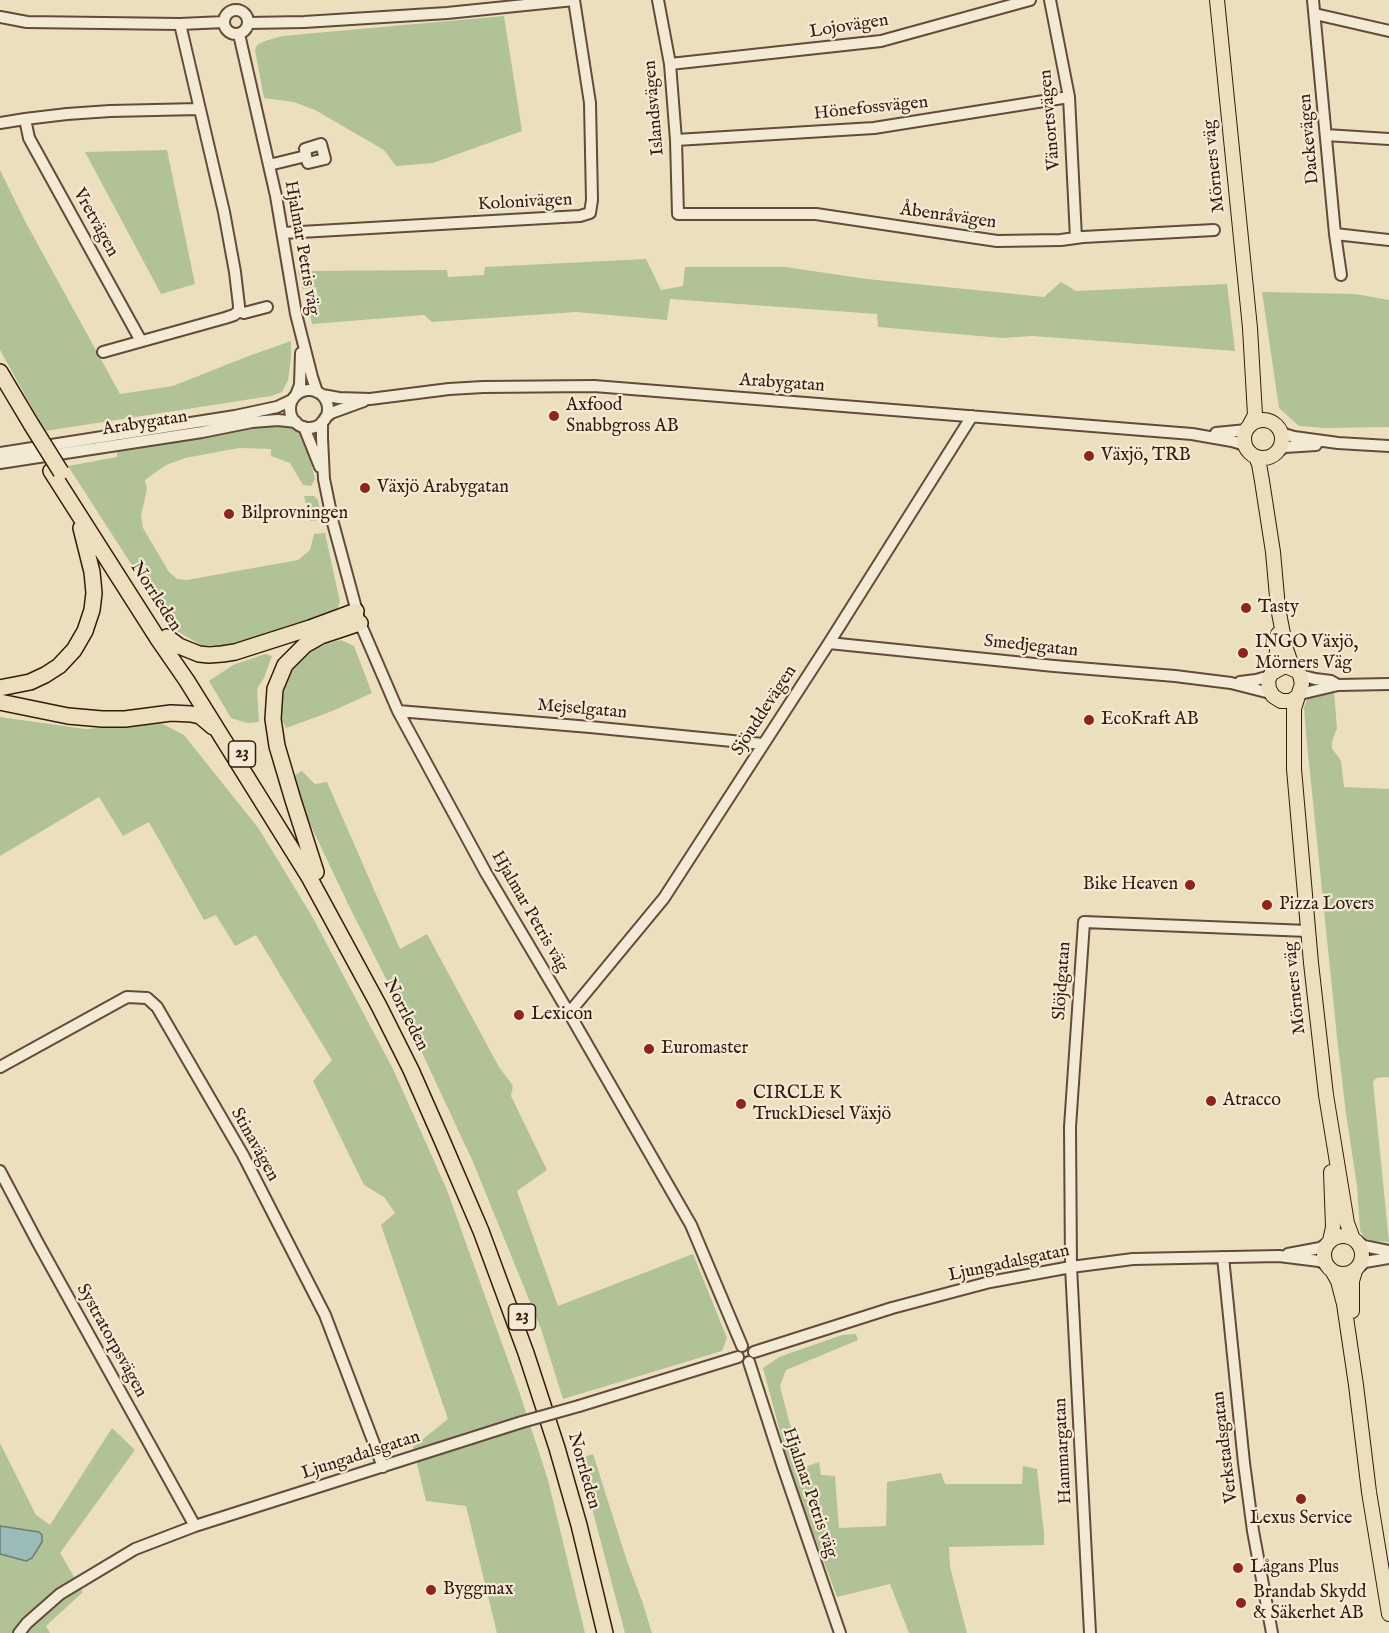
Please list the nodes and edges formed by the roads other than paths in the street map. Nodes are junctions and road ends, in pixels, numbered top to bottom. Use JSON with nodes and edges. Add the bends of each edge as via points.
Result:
{"nodes":[{"id":1,"x":574,"y":0,"type":"edge"},
{"id":2,"x":658,"y":0,"type":"edge"},
{"id":3,"x":1030,"y":0,"type":"edge"},
{"id":4,"x":1050,"y":0,"type":"edge"},
{"id":5,"x":1217,"y":0,"type":"edge"},
{"id":6,"x":1313,"y":0,"type":"edge"},
{"id":7,"x":232,"y":5,"type":"edge"},
{"id":8,"x":1315,"y":14,"type":"junction"},
{"id":9,"x":0,"y":17,"type":"edge"},
{"id":10,"x":224,"y":22,"type":"junction"},
{"id":11,"x":248,"y":23,"type":"junction"},
{"id":12,"x":180,"y":24,"type":"junction"},
{"id":13,"x":1389,"y":31,"type":"edge"},
{"id":14,"x":239,"y":34,"type":"junction"},
{"id":15,"x":670,"y":64,"type":"junction"},
{"id":16,"x":1069,"y":98,"type":"junction"},
{"id":17,"x":199,"y":109,"type":"junction"},
{"id":18,"x":25,"y":119,"type":"junction"},
{"id":19,"x":0,"y":123,"type":"edge"},
{"id":20,"x":1326,"y":135,"type":"junction"},
{"id":21,"x":676,"y":140,"type":"junction"},
{"id":22,"x":1389,"y":140,"type":"edge"},
{"id":23,"x":306,"y":156,"type":"dead end"},
{"id":24,"x":269,"y":165,"type":"junction"},
{"id":25,"x":678,"y":214,"type":"joint"},
{"id":26,"x":1214,"y":231,"type":"dead end"},
{"id":27,"x":283,"y":233,"type":"junction"},
{"id":28,"x":1335,"y":234,"type":"junction"},
{"id":29,"x":1076,"y":238,"type":"junction"},
{"id":30,"x":1389,"y":240,"type":"edge"},
{"id":31,"x":1341,"y":275,"type":"dead end"},
{"id":32,"x":267,"y":307,"type":"dead end"},
{"id":33,"x":238,"y":311,"type":"junction"},
{"id":34,"x":1250,"y":328,"type":"junction"},
{"id":35,"x":301,"y":338,"type":"junction"},
{"id":36,"x":141,"y":341,"type":"junction"},
{"id":37,"x":103,"y":352,"type":"dead end"},
{"id":38,"x":0,"y":372,"type":"edge"},
{"id":39,"x":0,"y":388,"type":"edge"},
{"id":40,"x":320,"y":394,"type":"junction"},
{"id":41,"x":294,"y":398,"type":"junction"},
{"id":42,"x":370,"y":399,"type":"junction"},
{"id":43,"x":972,"y":416,"type":"junction"},
{"id":44,"x":324,"y":420,"type":"junction"},
{"id":45,"x":300,"y":425,"type":"junction"},
{"id":46,"x":27,"y":426,"type":"junction"},
{"id":47,"x":1274,"y":426,"type":"junction"},
{"id":48,"x":1248,"y":428,"type":"junction"},
{"id":49,"x":1192,"y":434,"type":"junction"},
{"id":50,"x":1338,"y":443,"type":"junction"},
{"id":51,"x":1245,"y":445,"type":"junction"},
{"id":52,"x":1389,"y":446,"type":"edge"},
{"id":53,"x":1277,"y":452,"type":"junction"},
{"id":54,"x":0,"y":453,"type":"edge"},
{"id":55,"x":1256,"y":457,"type":"junction"},
{"id":56,"x":0,"y":463,"type":"edge"},
{"id":57,"x":56,"y":472,"type":"junction"},
{"id":58,"x":324,"y":479,"type":"junction"},
{"id":59,"x":75,"y":510,"type":"junction"},
{"id":60,"x":1273,"y":552,"type":"junction"},
{"id":61,"x":1278,"y":608,"type":"junction"},
{"id":62,"x":358,"y":617,"type":"junction"},
{"id":63,"x":167,"y":637,"type":"junction"},
{"id":64,"x":829,"y":643,"type":"junction"},
{"id":65,"x":1296,"y":672,"type":"junction"},
{"id":66,"x":1271,"y":674,"type":"junction"},
{"id":67,"x":1231,"y":682,"type":"junction"},
{"id":68,"x":1389,"y":684,"type":"edge"},
{"id":69,"x":1338,"y":685,"type":"junction"},
{"id":70,"x":0,"y":688,"type":"edge"},
{"id":71,"x":1299,"y":695,"type":"junction"},
{"id":72,"x":1273,"y":696,"type":"junction"},
{"id":73,"x":0,"y":702,"type":"edge"},
{"id":74,"x":398,"y":711,"type":"junction"},
{"id":75,"x":219,"y":733,"type":"junction"},
{"id":76,"x":763,"y":744,"type":"junction"},
{"id":77,"x":1294,"y":769,"type":"junction"},
{"id":78,"x":316,"y":872,"type":"junction"},
{"id":79,"x":1308,"y":931,"type":"junction"},
{"id":80,"x":569,"y":1013,"type":"junction"},
{"id":81,"x":0,"y":1067,"type":"edge"},
{"id":82,"x":1326,"y":1095,"type":"junction"},
{"id":83,"x":0,"y":1171,"type":"edge"},
{"id":84,"x":1354,"y":1239,"type":"junction"},
{"id":85,"x":1329,"y":1242,"type":"junction"},
{"id":86,"x":1389,"y":1251,"type":"edge"},
{"id":87,"x":1279,"y":1256,"type":"junction"},
{"id":88,"x":1223,"y":1257,"type":"junction"},
{"id":89,"x":1389,"y":1258,"type":"edge"},
{"id":90,"x":1071,"y":1267,"type":"junction"},
{"id":91,"x":1329,"y":1268,"type":"junction"},
{"id":92,"x":1357,"y":1269,"type":"junction"},
{"id":93,"x":740,"y":1351,"type":"junction"},
{"id":94,"x":754,"y":1352,"type":"junction"},
{"id":95,"x":748,"y":1362,"type":"junction"},
{"id":96,"x":1356,"y":1385,"type":"junction"},
{"id":97,"x":383,"y":1467,"type":"junction"},
{"id":98,"x":195,"y":1526,"type":"junction"},
{"id":99,"x":1389,"y":1614,"type":"edge"},
{"id":100,"x":19,"y":1633,"type":"edge"},
{"id":101,"x":605,"y":1633,"type":"edge"},
{"id":102,"x":614,"y":1633,"type":"edge"},
{"id":103,"x":840,"y":1633,"type":"edge"},
{"id":104,"x":1090,"y":1633,"type":"edge"},
{"id":105,"x":1272,"y":1633,"type":"edge"}],
"edges":[{"from":1,"to":11,"type":"street","via":[[447,13]]},
{"from":1,"to":27,"type":"street","name":"Kolonivägen","via":[[590,103],[590,213]]},
{"from":2,"to":15,"type":"street","name":"Islandsvägen"},
{"from":3,"to":15,"type":"street","name":"Lojovägen","via":[[881,41]]},
{"from":4,"to":16,"type":"street","name":"Vänortsvägen"},
{"from":5,"to":34,"type":"main road","name":"Mörners väg"},
{"from":6,"to":8,"type":"street","name":"Dackevägen"},
{"from":7,"to":10,"type":"street"},
{"from":7,"to":11,"type":"street","via":[[244,13]]},
{"from":8,"to":13,"type":"street"},
{"from":8,"to":20,"type":"street","name":"Dackevägen"},
{"from":9,"to":12,"type":"street","via":[[27,22]]},
{"from":10,"to":12,"type":"street"},
{"from":10,"to":14,"type":"street","via":[[228,32]]},
{"from":11,"to":14,"type":"street"},
{"from":12,"to":17,"type":"street"},
{"from":14,"to":24,"type":"street","name":"Hjalmar Petris väg"},
{"from":15,"to":21,"type":"street","name":"Islandsvägen"},
{"from":16,"to":21,"type":"street","name":"Hönefossvägen","via":[[874,128]]},
{"from":16,"to":29,"type":"street","name":"Vänortsvägen"},
{"from":17,"to":18,"type":"street","via":[[110,111]]},
{"from":17,"to":33,"type":"street","via":[[225,222]]},
{"from":18,"to":19,"type":"street"},
{"from":18,"to":36,"type":"street","name":"Vretvägen","via":[[29,138]]},
{"from":20,"to":22,"type":"street"},
{"from":20,"to":28,"type":"street","name":"Dackevägen"},
{"from":21,"to":25,"type":"street","name":"Islandsvägen"},
{"from":23,"to":24,"type":"street","name":"Hjalmar Petris väg"},
{"from":24,"to":27,"type":"street","name":"Hjalmar Petris väg"},
{"from":25,"to":29,"type":"street","name":"Åbenråvägen","via":[[816,214],[997,241]]},
{"from":26,"to":29,"type":"street","name":"Åbenråvägen"},
{"from":27,"to":35,"type":"street","name":"Hjalmar Petris väg"},
{"from":28,"to":30,"type":"street"},
{"from":28,"to":31,"type":"street","name":"Dackevägen"},
{"from":32,"to":33,"type":"street"},
{"from":33,"to":36,"type":"street"},
{"from":34,"to":47,"type":"main road","name":"Mörners väg","via":[[1262,402]]},
{"from":34,"to":48,"type":"main road","name":"Mörners väg","via":[[1255,415]]},
{"from":35,"to":40,"type":"street","name":"Hjalmar Petris väg"},
{"from":35,"to":41,"type":"street","name":"Hjalmar Petris väg","via":[[300,386]]},
{"from":36,"to":37,"type":"street"},
{"from":38,"to":46,"type":"highway","number":"23"},
{"from":39,"to":46,"type":"highway","number":"23"},
{"from":40,"to":41,"type":"street","via":[[306,390]]},
{"from":40,"to":42,"type":"street","name":"Arabygatan"},
{"from":40,"to":44,"type":"street","via":[[327,406]]},
{"from":41,"to":45,"type":"street","via":[[290,412]]},
{"from":41,"to":54,"type":"street","name":"Arabygatan","via":[[278,407],[235,416]]},
{"from":42,"to":43,"type":"street","name":"Arabygatan","via":[[472,388],[584,386]]},
{"from":42,"to":44,"type":"street","name":"Arabygatan","via":[[331,413]]},
{"from":43,"to":49,"type":"street","name":"Arabygatan"},
{"from":43,"to":64,"type":"street","name":"Sjöuddevägen"},
{"from":44,"to":45,"type":"street","via":[[314,427]]},
{"from":44,"to":58,"type":"street","name":"Hjalmar Petris väg"},
{"from":45,"to":56,"type":"street","name":"Arabygatan","via":[[279,420],[252,422]]},
{"from":45,"to":58,"type":"street","name":"Hjalmar Petris väg"},
{"from":46,"to":57,"type":"highway","number":"23"},
{"from":47,"to":48,"type":"main road","via":[[1261,420]]},
{"from":47,"to":50,"type":"street","via":[[1294,437]]},
{"from":47,"to":53,"type":"main road","via":[[1282,441]]},
{"from":48,"to":49,"type":"street","name":"Arabygatan","via":[[1233,433]]},
{"from":48,"to":51,"type":"main road"},
{"from":49,"to":51,"type":"street","name":"Arabygatan"},
{"from":50,"to":52,"type":"street"},
{"from":50,"to":53,"type":"street","via":[[1291,446]]},
{"from":51,"to":55,"type":"main road"},
{"from":53,"to":55,"type":"main road"},
{"from":53,"to":60,"type":"main road","via":[[1270,468]]},
{"from":55,"to":60,"type":"main road"},
{"from":57,"to":59,"type":"highway","name":"Norrleden","number":"23"},
{"from":57,"to":63,"type":"highway","name":"Norrleden","number":"23"},
{"from":58,"to":62,"type":"street","name":"Hjalmar Petris väg"},
{"from":59,"to":70,"type":"highway","via":[[94,593],[86,630],[59,666],[30,682]]},
{"from":59,"to":75,"type":"highway","name":"Norrleden","number":"23"},
{"from":60,"to":61,"type":"main road"},
{"from":61,"to":65,"type":"main road","via":[[1286,649]]},
{"from":61,"to":66,"type":"main road","via":[[1277,656]]},
{"from":62,"to":63,"type":"highway","via":[[222,654],[199,654]]},
{"from":62,"to":74,"type":"street","name":"Hjalmar Petris väg"},
{"from":62,"to":78,"type":"highway","via":[[305,645],[285,665],[275,689],[273,719],[277,746]]},
{"from":63,"to":78,"type":"highway","name":"Norrleden","number":"23"},
{"from":64,"to":67,"type":"street","name":"Smedjegatan"},
{"from":64,"to":76,"type":"street","name":"Sjöuddevägen"},
{"from":65,"to":66,"type":"main road","via":[[1282,667]]},
{"from":65,"to":69,"type":"street"},
{"from":65,"to":71,"type":"main road","via":[[1302,684]]},
{"from":66,"to":67,"type":"street","name":"Smedjegatan"},
{"from":66,"to":72,"type":"main road","via":[[1268,685]]},
{"from":67,"to":72,"type":"street","name":"Smedjegatan"},
{"from":68,"to":69,"type":"street"},
{"from":69,"to":71,"type":"street"},
{"from":71,"to":72,"type":"main road","via":[[1286,702]]},
{"from":71,"to":77,"type":"main road","name":"Mörners väg","via":[[1294,709]]},
{"from":72,"to":77,"type":"main road","name":"Mörners väg","via":[[1285,720]]},
{"from":73,"to":75,"type":"highway","via":[[102,719],[191,714],[206,720]]},
{"from":74,"to":76,"type":"street","name":"Mejselgatan"},
{"from":74,"to":80,"type":"street","name":"Hjalmar Petris väg","via":[[486,873]]},
{"from":75,"to":101,"type":"highway","name":"Norrleden","number":"23","via":[[349,949],[406,1059],[481,1230],[557,1448]]},
{"from":76,"to":80,"type":"street","name":"Sjöuddevägen","via":[[664,898]]},
{"from":77,"to":79,"type":"main road","name":"Mörners väg"},
{"from":78,"to":102,"type":"highway","name":"Norrleden","number":"23","via":[[393,1015],[488,1227],[534,1350],[564,1446]]},
{"from":79,"to":82,"type":"main road","name":"Mörners väg"},
{"from":79,"to":90,"type":"street","name":"Slöjdgatan","via":[[1084,922],[1070,1127]]},
{"from":80,"to":93,"type":"street","name":"Hjalmar Petris väg","via":[[691,1225]]},
{"from":81,"to":97,"type":"street","name":"Stinavägen","via":[[127,997],[147,998],[157,1007],[243,1155],[325,1315]]},
{"from":82,"to":84,"type":"main road","name":"Mörners väg","via":[[1347,1223]]},
{"from":82,"to":85,"type":"main road","name":"Mörners väg","via":[[1333,1211]]},
{"from":83,"to":98,"type":"street","name":"Systratorpsvägen"},
{"from":84,"to":85,"type":"main road","via":[[1341,1236]]},
{"from":84,"to":86,"type":"street","via":[[1364,1246]]},
{"from":84,"to":92,"type":"main road","via":[[1362,1255]]},
{"from":85,"to":87,"type":"street","name":"Ljungadalsgatan","via":[[1320,1248]]},
{"from":85,"to":91,"type":"main road","via":[[1324,1257]]},
{"from":87,"to":88,"type":"street","name":"Ljungadalsgatan"},
{"from":87,"to":91,"type":"street","name":"Ljungadalsgatan","via":[[1318,1261]]},
{"from":88,"to":90,"type":"street","name":"Ljungadalsgatan","via":[[1133,1259]]},
{"from":88,"to":105,"type":"street","name":"Verkstadsgatan","via":[[1244,1463]]},
{"from":89,"to":92,"type":"street","via":[[1365,1263]]},
{"from":90,"to":94,"type":"street","name":"Ljungadalsgatan","via":[[990,1282],[892,1308]]},
{"from":90,"to":104,"type":"street","name":"Hammargatan"},
{"from":91,"to":92,"type":"main road","via":[[1345,1275]]},
{"from":91,"to":96,"type":"main road","via":[[1338,1281],[1344,1304]]},
{"from":92,"to":96,"type":"main road","via":[[1351,1290]]},
{"from":93,"to":94,"type":"street","via":[[749,1346]]},
{"from":93,"to":95,"type":"street","via":[[742,1362]]},
{"from":93,"to":97,"type":"street","name":"Ljungadalsgatan","bridge":true},
{"from":94,"to":95,"type":"street"},
{"from":95,"to":103,"type":"street","name":"Hjalmar Petris väg"},
{"from":96,"to":99,"type":"main road"},
{"from":97,"to":98,"type":"street","name":"Ljungadalsgatan"},
{"from":98,"to":100,"type":"street","name":"Ljungadalsgatan","via":[[135,1549],[60,1594]]}]}
